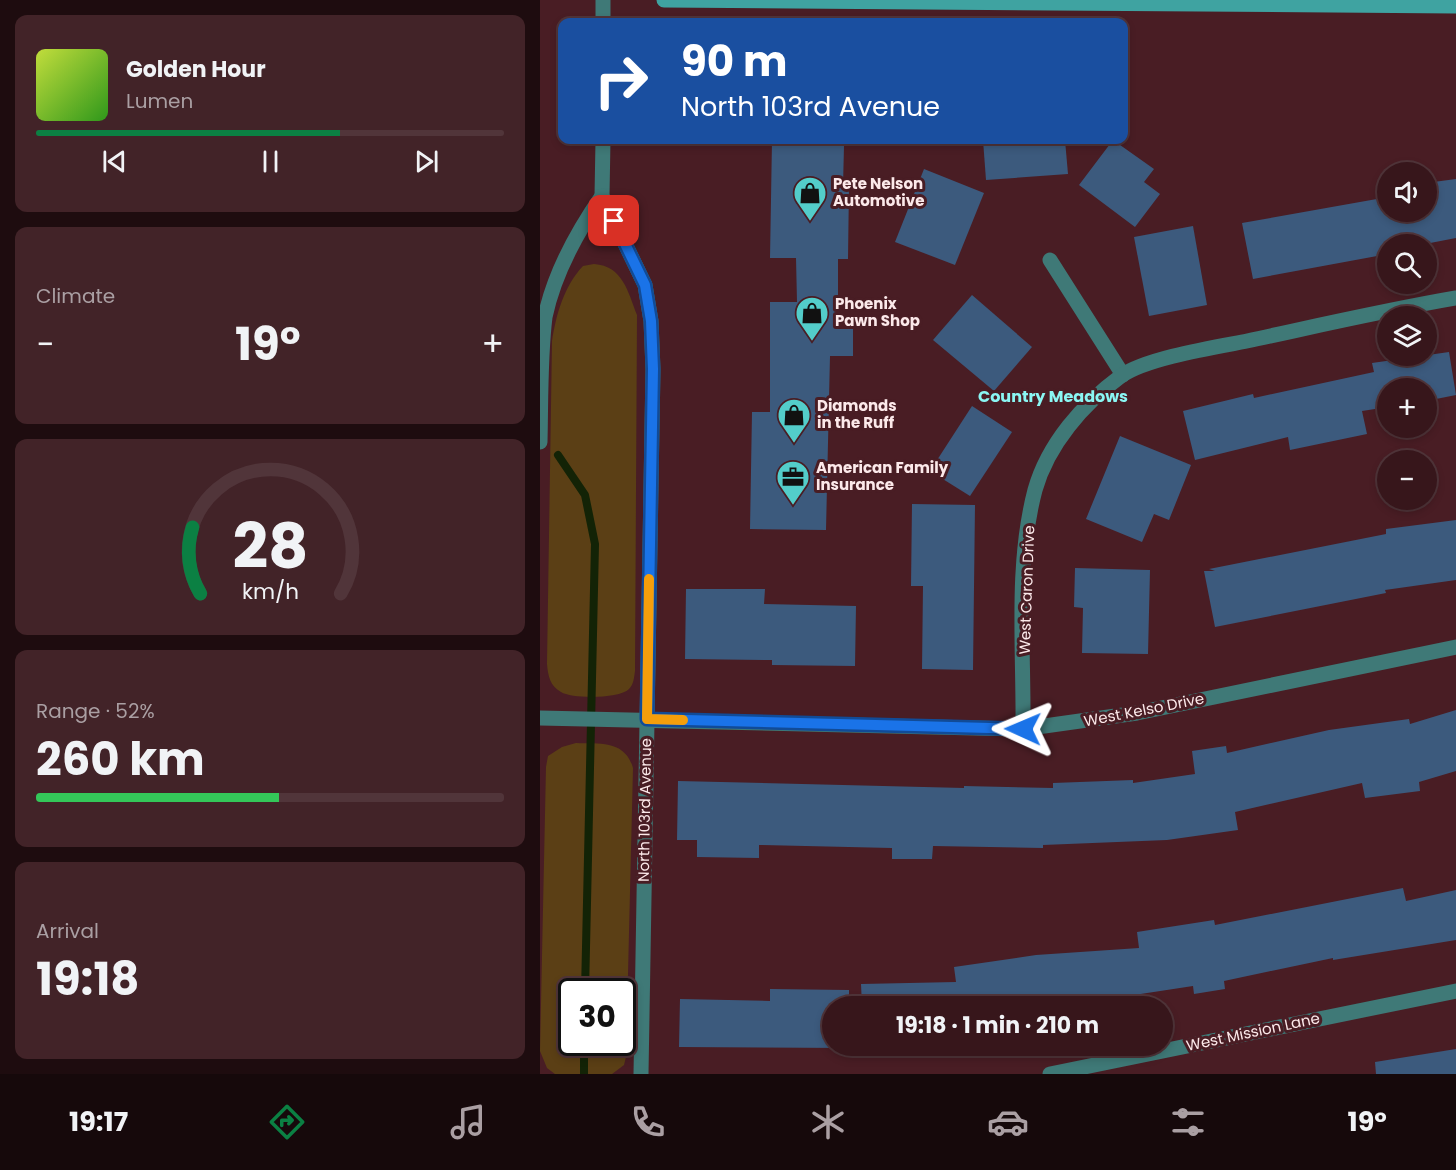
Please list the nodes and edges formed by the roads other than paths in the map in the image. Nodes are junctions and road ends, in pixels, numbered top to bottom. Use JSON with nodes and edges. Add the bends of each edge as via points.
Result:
{"nodes":[{"id":1,"x":603,"y":0,"type":"edge"},
{"id":2,"x":664,"y":0,"type":"edge"},
{"id":3,"x":1456,"y":6,"type":"edge"},
{"id":4,"x":603,"y":18,"type":"edge"},
{"id":5,"x":603,"y":144,"type":"edge"},
{"id":6,"x":602,"y":196,"type":"junction"},
{"id":7,"x":1050,"y":260,"type":"dead end"},
{"id":8,"x":1456,"y":298,"type":"edge"},
{"id":9,"x":1123,"y":375,"type":"junction"},
{"id":10,"x":540,"y":442,"type":"edge"},
{"id":11,"x":1456,"y":646,"type":"edge"},
{"id":12,"x":540,"y":718,"type":"edge"},
{"id":13,"x":647,"y":719,"type":"junction"},
{"id":14,"x":1023,"y":729,"type":"junction"},
{"id":15,"x":1456,"y":991,"type":"edge"},
{"id":16,"x":641,"y":1074,"type":"edge"},
{"id":17,"x":1050,"y":1074,"type":"edge"}],
"edges":[{"from":1,"to":4,"type":"street"},
{"from":2,"to":3,"type":"main road"},
{"from":5,"to":6,"type":"street","name":"North 103rd Avenue"},
{"from":6,"to":10,"type":"street","via":[[582,225],[544,318]]},
{"from":6,"to":13,"type":"street","name":"North 103rd Avenue","via":[[645,285],[651,321]]},
{"from":7,"to":9,"type":"street"},
{"from":8,"to":9,"type":"street","name":"West Caron Drive","via":[[1188,353]]},
{"from":9,"to":14,"type":"street","name":"West Caron Drive","via":[[1064,431],[1049,455],[1036,489],[1024,576]]},
{"from":11,"to":14,"type":"street","name":"West Kelso Drive","via":[[1137,713]]},
{"from":12,"to":13,"type":"street","name":"West Kelso Drive"},
{"from":13,"to":14,"type":"street","name":"West Kelso Drive"},
{"from":13,"to":16,"type":"street","name":"North 103rd Avenue"},
{"from":15,"to":17,"type":"street","name":"West Mission Lane"}]}
